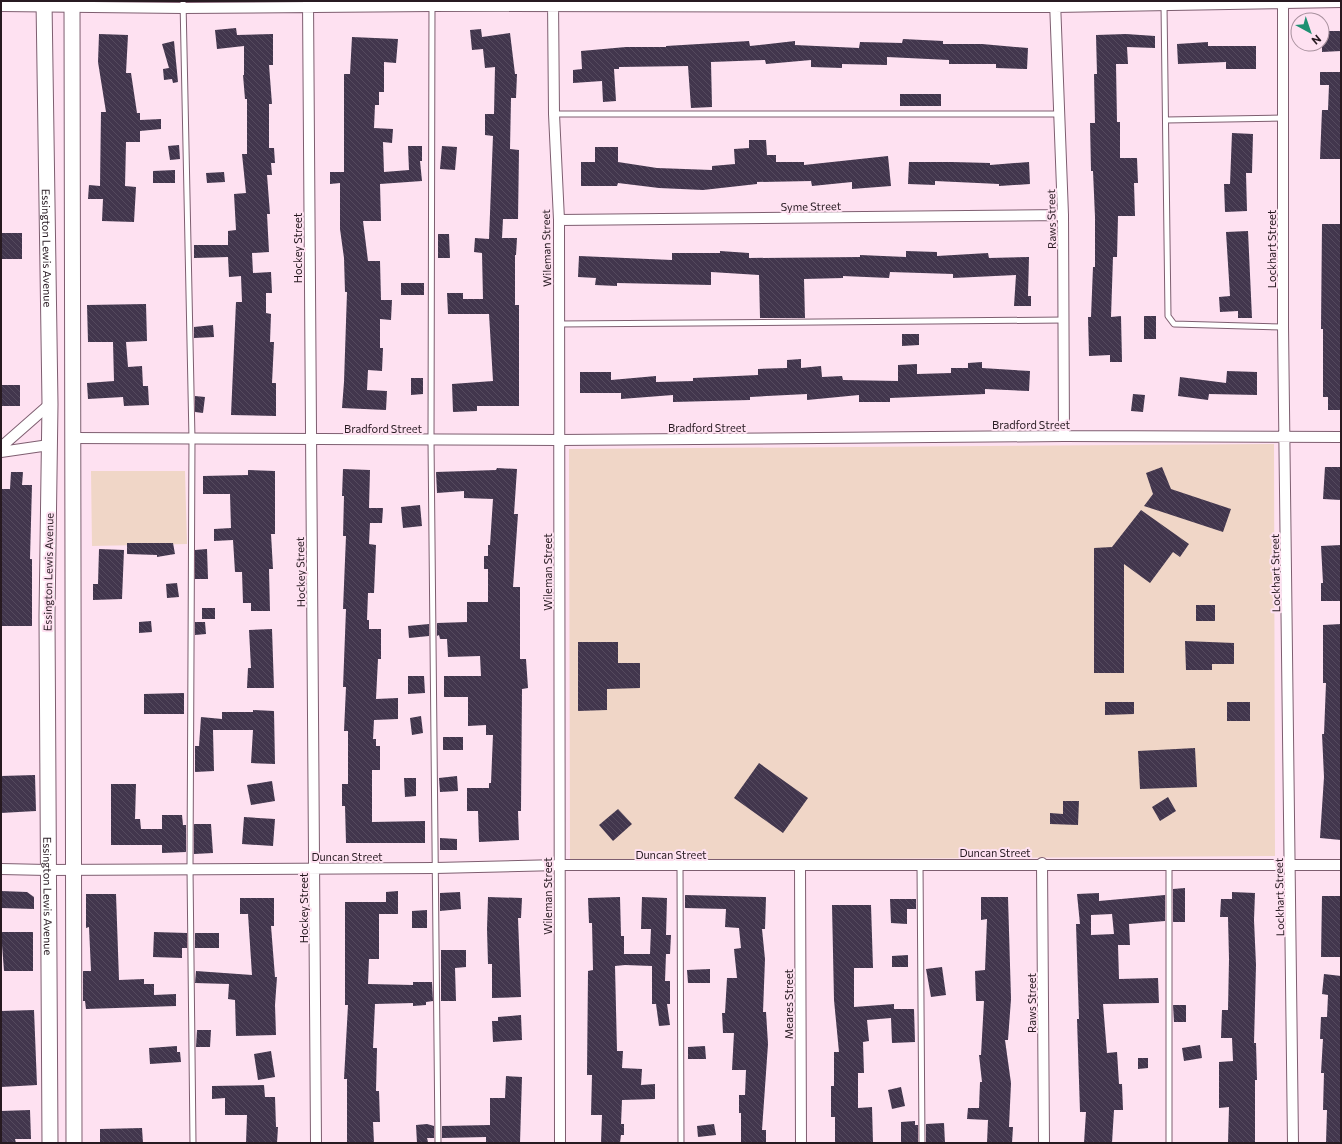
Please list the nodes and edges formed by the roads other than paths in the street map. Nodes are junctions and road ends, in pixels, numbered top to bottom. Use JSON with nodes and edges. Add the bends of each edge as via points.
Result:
{"nodes":[{"id":1,"x":1341,"y":2,"type":"edge"},
{"id":2,"x":44,"y":3,"type":"edge"},
{"id":3,"x":1283,"y":3,"type":"junction"},
{"id":4,"x":72,"y":4,"type":"edge"},
{"id":5,"x":308,"y":4,"type":"edge"},
{"id":6,"x":432,"y":4,"type":"edge"},
{"id":7,"x":553,"y":4,"type":"edge"},
{"id":8,"x":1055,"y":4,"type":"edge"},
{"id":9,"x":183,"y":5,"type":"edge"},
{"id":10,"x":1164,"y":5,"type":"junction"},
{"id":11,"x":1,"y":6,"type":"edge"},
{"id":12,"x":554,"y":114,"type":"junction"},
{"id":13,"x":1060,"y":114,"type":"junction"},
{"id":14,"x":1284,"y":118,"type":"junction"},
{"id":15,"x":1166,"y":120,"type":"junction"},
{"id":16,"x":1063,"y":215,"type":"junction"},
{"id":17,"x":559,"y":220,"type":"junction"},
{"id":18,"x":1064,"y":320,"type":"junction"},
{"id":19,"x":559,"y":324,"type":"junction"},
{"id":20,"x":1283,"y":327,"type":"junction"},
{"id":21,"x":50,"y":404,"type":"junction"},
{"id":22,"x":1064,"y":436,"type":"junction"},
{"id":23,"x":1286,"y":437,"type":"junction"},
{"id":24,"x":1341,"y":437,"type":"edge"},
{"id":25,"x":73,"y":438,"type":"junction"},
{"id":26,"x":192,"y":439,"type":"junction"},
{"id":27,"x":310,"y":440,"type":"junction"},
{"id":28,"x":430,"y":440,"type":"junction"},
{"id":29,"x":559,"y":440,"type":"junction"},
{"id":30,"x":49,"y":445,"type":"junction"},
{"id":31,"x":1,"y":447,"type":"edge"},
{"id":32,"x":1,"y":452,"type":"edge"},
{"id":33,"x":1042,"y":863,"type":"junction"},
{"id":34,"x":920,"y":864,"type":"junction"},
{"id":35,"x":1169,"y":864,"type":"junction"},
{"id":36,"x":559,"y":865,"type":"junction"},
{"id":37,"x":800,"y":865,"type":"junction"},
{"id":38,"x":1291,"y":865,"type":"junction"},
{"id":39,"x":1341,"y":865,"type":"edge"},
{"id":40,"x":680,"y":866,"type":"junction"},
{"id":41,"x":190,"y":868,"type":"junction"},
{"id":42,"x":315,"y":868,"type":"junction"},
{"id":43,"x":435,"y":868,"type":"junction"},
{"id":44,"x":1,"y":869,"type":"edge"},
{"id":45,"x":73,"y":869,"type":"junction"},
{"id":46,"x":47,"y":870,"type":"junction"},
{"id":47,"x":50,"y":1143,"type":"edge"},
{"id":48,"x":74,"y":1143,"type":"edge"},
{"id":49,"x":193,"y":1143,"type":"edge"},
{"id":50,"x":316,"y":1143,"type":"edge"},
{"id":51,"x":438,"y":1143,"type":"edge"},
{"id":52,"x":560,"y":1143,"type":"edge"},
{"id":53,"x":681,"y":1143,"type":"edge"},
{"id":54,"x":801,"y":1143,"type":"edge"},
{"id":55,"x":922,"y":1143,"type":"edge"},
{"id":56,"x":1044,"y":1143,"type":"edge"},
{"id":57,"x":1169,"y":1143,"type":"edge"},
{"id":58,"x":1293,"y":1143,"type":"edge"}],
"edges":[{"from":1,"to":3,"type":"street"},
{"from":2,"to":4,"type":"street"},
{"from":2,"to":11,"type":"street"},
{"from":2,"to":21,"type":"street","name":"Essington Lewis Avenue"},
{"from":3,"to":10,"type":"street"},
{"from":3,"to":14,"type":"street","name":"Lockhart Street"},
{"from":4,"to":9,"type":"street"},
{"from":4,"to":25,"type":"street"},
{"from":5,"to":6,"type":"street"},
{"from":5,"to":9,"type":"street"},
{"from":5,"to":27,"type":"street","name":"Hockey Street"},
{"from":6,"to":7,"type":"street"},
{"from":6,"to":28,"type":"lane"},
{"from":7,"to":8,"type":"street"},
{"from":7,"to":12,"type":"street","name":"Wileman Street"},
{"from":8,"to":10,"type":"street"},
{"from":8,"to":13,"type":"street","name":"Raws Street"},
{"from":9,"to":26,"type":"lane"},
{"from":10,"to":15,"type":"lane"},
{"from":12,"to":13,"type":"lane"},
{"from":12,"to":17,"type":"street","name":"Wileman Street"},
{"from":13,"to":16,"type":"street","name":"Raws Street"},
{"from":14,"to":15,"type":"lane"},
{"from":14,"to":20,"type":"street","name":"Lockhart Street"},
{"from":15,"to":20,"type":"lane","via":[[1168,316],[1174,324]]},
{"from":16,"to":17,"type":"street","name":"Syme Street"},
{"from":16,"to":18,"type":"street","name":"Raws Street"},
{"from":17,"to":19,"type":"street","name":"Wileman Street"},
{"from":18,"to":19,"type":"lane"},
{"from":18,"to":22,"type":"street","name":"Raws Street"},
{"from":19,"to":29,"type":"street","name":"Wileman Street"},
{"from":20,"to":23,"type":"street","name":"Lockhart Street"},
{"from":21,"to":30,"type":"street","name":"Essington Lewis Avenue"},
{"from":21,"to":31,"type":"street"},
{"from":22,"to":23,"type":"street","name":"Bradford Street"},
{"from":22,"to":29,"type":"street","name":"Bradford Street"},
{"from":23,"to":24,"type":"street","name":"Bradford Street"},
{"from":23,"to":38,"type":"street","name":"Lockhart Street"},
{"from":25,"to":26,"type":"street","name":"Bradford Street"},
{"from":25,"to":30,"type":"street"},
{"from":25,"to":45,"type":"street"},
{"from":26,"to":27,"type":"street","name":"Bradford Street"},
{"from":26,"to":41,"type":"lane"},
{"from":27,"to":28,"type":"street","name":"Bradford Street"},
{"from":27,"to":42,"type":"street","name":"Hockey Street"},
{"from":28,"to":29,"type":"street","name":"Bradford Street"},
{"from":28,"to":43,"type":"lane"},
{"from":29,"to":36,"type":"street","name":"Wileman Street"},
{"from":30,"to":32,"type":"street"},
{"from":30,"to":46,"type":"street","name":"Essington Lewis Avenue"},
{"from":33,"to":34,"type":"street","name":"Duncan Street"},
{"from":33,"to":35,"type":"street","name":"Duncan Street"},
{"from":33,"to":56,"type":"street","name":"Raws Street"},
{"from":34,"to":37,"type":"street","name":"Duncan Street"},
{"from":34,"to":55,"type":"lane"},
{"from":35,"to":38,"type":"street","name":"Duncan Street"},
{"from":35,"to":57,"type":"lane"},
{"from":36,"to":40,"type":"street","name":"Duncan Street"},
{"from":36,"to":43,"type":"street","name":"Duncan Street"},
{"from":36,"to":52,"type":"street","name":"Wileman Street"},
{"from":37,"to":40,"type":"street","name":"Duncan Street"},
{"from":37,"to":54,"type":"street","name":"Meares Street"},
{"from":38,"to":39,"type":"street","name":"Duncan Street"},
{"from":38,"to":58,"type":"street","name":"Lockhart Street"},
{"from":40,"to":53,"type":"lane"},
{"from":41,"to":42,"type":"street","name":"Duncan Street"},
{"from":41,"to":45,"type":"street","name":"Duncan Street"},
{"from":41,"to":49,"type":"lane"},
{"from":42,"to":43,"type":"street","name":"Duncan Street"},
{"from":42,"to":50,"type":"street","name":"Hockey Street"},
{"from":43,"to":51,"type":"lane"},
{"from":44,"to":46,"type":"street","name":"Duncan Street"},
{"from":45,"to":46,"type":"street","name":"Duncan Street"},
{"from":45,"to":48,"type":"street"},
{"from":46,"to":47,"type":"street","name":"Essington Lewis Avenue"}]}
